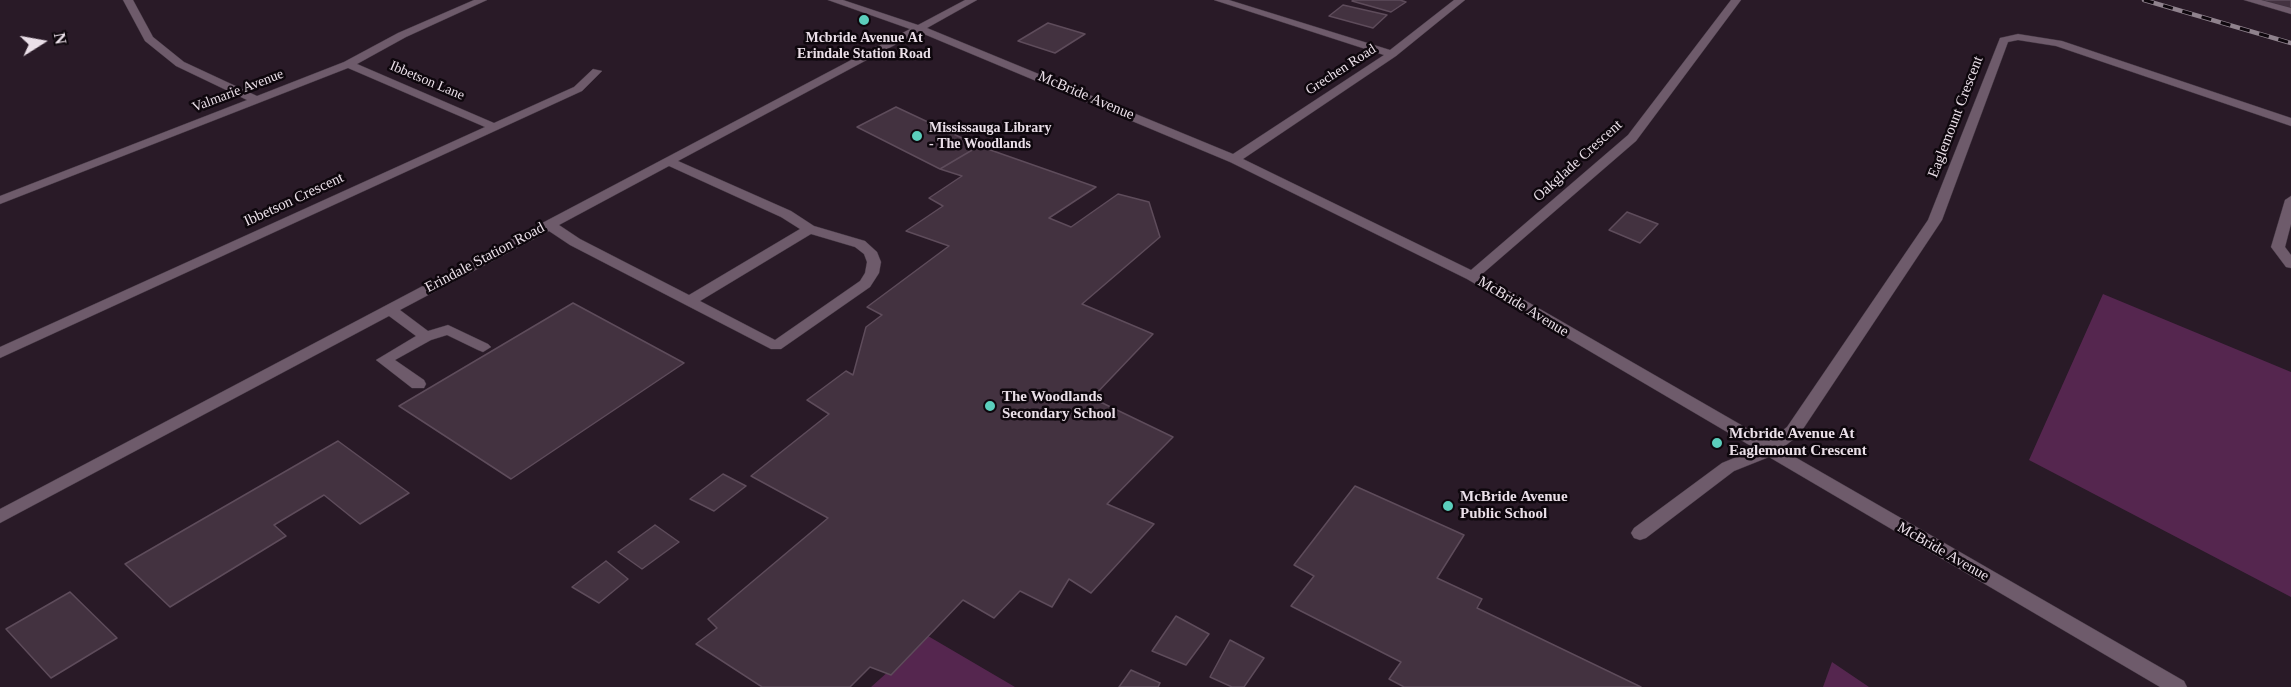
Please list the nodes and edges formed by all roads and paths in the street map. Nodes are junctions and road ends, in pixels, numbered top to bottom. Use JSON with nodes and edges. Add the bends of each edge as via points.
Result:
{"nodes":[{"id":1,"x":128,"y":0,"type":"edge"},
{"id":2,"x":450,"y":0,"type":"edge"},
{"id":3,"x":482,"y":0,"type":"edge"},
{"id":4,"x":833,"y":0,"type":"edge"},
{"id":5,"x":972,"y":0,"type":"edge"},
{"id":6,"x":1219,"y":0,"type":"edge"},
{"id":7,"x":1460,"y":0,"type":"edge"},
{"id":8,"x":1736,"y":0,"type":"edge"},
{"id":9,"x":2249,"y":0,"type":"edge"},
{"id":10,"x":466,"y":6,"type":"junction"},
{"id":11,"x":2291,"y":11,"type":"edge"},
{"id":12,"x":918,"y":28,"type":"junction"},
{"id":13,"x":1392,"y":54,"type":"junction"},
{"id":14,"x":348,"y":64,"type":"junction"},
{"id":15,"x":597,"y":71,"type":"dead end"},
{"id":16,"x":257,"y":100,"type":"junction"},
{"id":17,"x":2291,"y":122,"type":"edge"},
{"id":18,"x":495,"y":127,"type":"junction"},
{"id":19,"x":1234,"y":159,"type":"junction"},
{"id":20,"x":667,"y":161,"type":"junction"},
{"id":21,"x":0,"y":200,"type":"edge"},
{"id":22,"x":2291,"y":200,"type":"edge"},
{"id":23,"x":548,"y":224,"type":"junction"},
{"id":24,"x":809,"y":229,"type":"junction"},
{"id":25,"x":2291,"y":264,"type":"edge"},
{"id":26,"x":1472,"y":276,"type":"junction"},
{"id":27,"x":690,"y":301,"type":"junction"},
{"id":28,"x":388,"y":309,"type":"junction"},
{"id":29,"x":426,"y":337,"type":"junction"},
{"id":30,"x":483,"y":347,"type":"dead end"},
{"id":31,"x":0,"y":353,"type":"edge"},
{"id":32,"x":418,"y":384,"type":"dead end"},
{"id":33,"x":1767,"y":451,"type":"junction"},
{"id":34,"x":0,"y":517,"type":"edge"},
{"id":35,"x":1640,"y":533,"type":"dead end"},
{"id":36,"x":2177,"y":687,"type":"edge"}],
"edges":[{"from":1,"to":16,"type":"street","via":[[149,39],[180,64]]},
{"from":2,"to":10,"type":"street"},
{"from":3,"to":10,"type":"street","name":"Valmarie Avenue"},
{"from":4,"to":12,"type":"street","name":"McBride Avenue"},
{"from":5,"to":12,"type":"street","name":"Erindale Station Road"},
{"from":6,"to":13,"type":"street"},
{"from":7,"to":13,"type":"street","name":"Grechen Road"},
{"from":8,"to":26,"type":"street","name":"Oakglade Crescent","via":[[1632,138]]},
{"from":9,"to":11,"type":"street"},
{"from":10,"to":14,"type":"street","name":"Valmarie Avenue"},
{"from":12,"to":19,"type":"street","name":"McBride Avenue"},
{"from":12,"to":20,"type":"street","name":"Erindale Station Road"},
{"from":13,"to":19,"type":"street","name":"Grechen Road"},
{"from":14,"to":16,"type":"street","name":"Valmarie Avenue"},
{"from":14,"to":18,"type":"street","name":"Ibbetson Lane"},
{"from":15,"to":18,"type":"street","name":"Ibbetson Crescent","via":[[578,89]]},
{"from":16,"to":21,"type":"street","name":"Valmarie Avenue"},
{"from":17,"to":33,"type":"street","name":"Eaglemount Crescent","via":[[2058,43],[2018,37],[2004,40],[1935,220],[1793,431]]},
{"from":18,"to":31,"type":"street","name":"Ibbetson Crescent"},
{"from":19,"to":26,"type":"street","name":"McBride Avenue"},
{"from":20,"to":23,"type":"street","name":"Erindale Station Road"},
{"from":20,"to":24,"type":"street","via":[[786,214]]},
{"from":22,"to":25,"type":"street","via":[[2278,247]]},
{"from":23,"to":27,"type":"street"},
{"from":23,"to":28,"type":"street","name":"Erindale Station Road"},
{"from":24,"to":27,"type":"street"},
{"from":24,"to":27,"type":"street","via":[[860,244],[870,252],[874,262],[872,273],[865,284],[776,346]]},
{"from":26,"to":33,"type":"street","name":"McBride Avenue"},
{"from":28,"to":29,"type":"street"},
{"from":28,"to":34,"type":"street","name":"Erindale Station Road"},
{"from":29,"to":30,"type":"street","via":[[448,330]]},
{"from":29,"to":32,"type":"street","via":[[384,360]]},
{"from":33,"to":35,"type":"street","via":[[1728,467]]},
{"from":33,"to":36,"type":"street","name":"McBride Avenue"}]}
